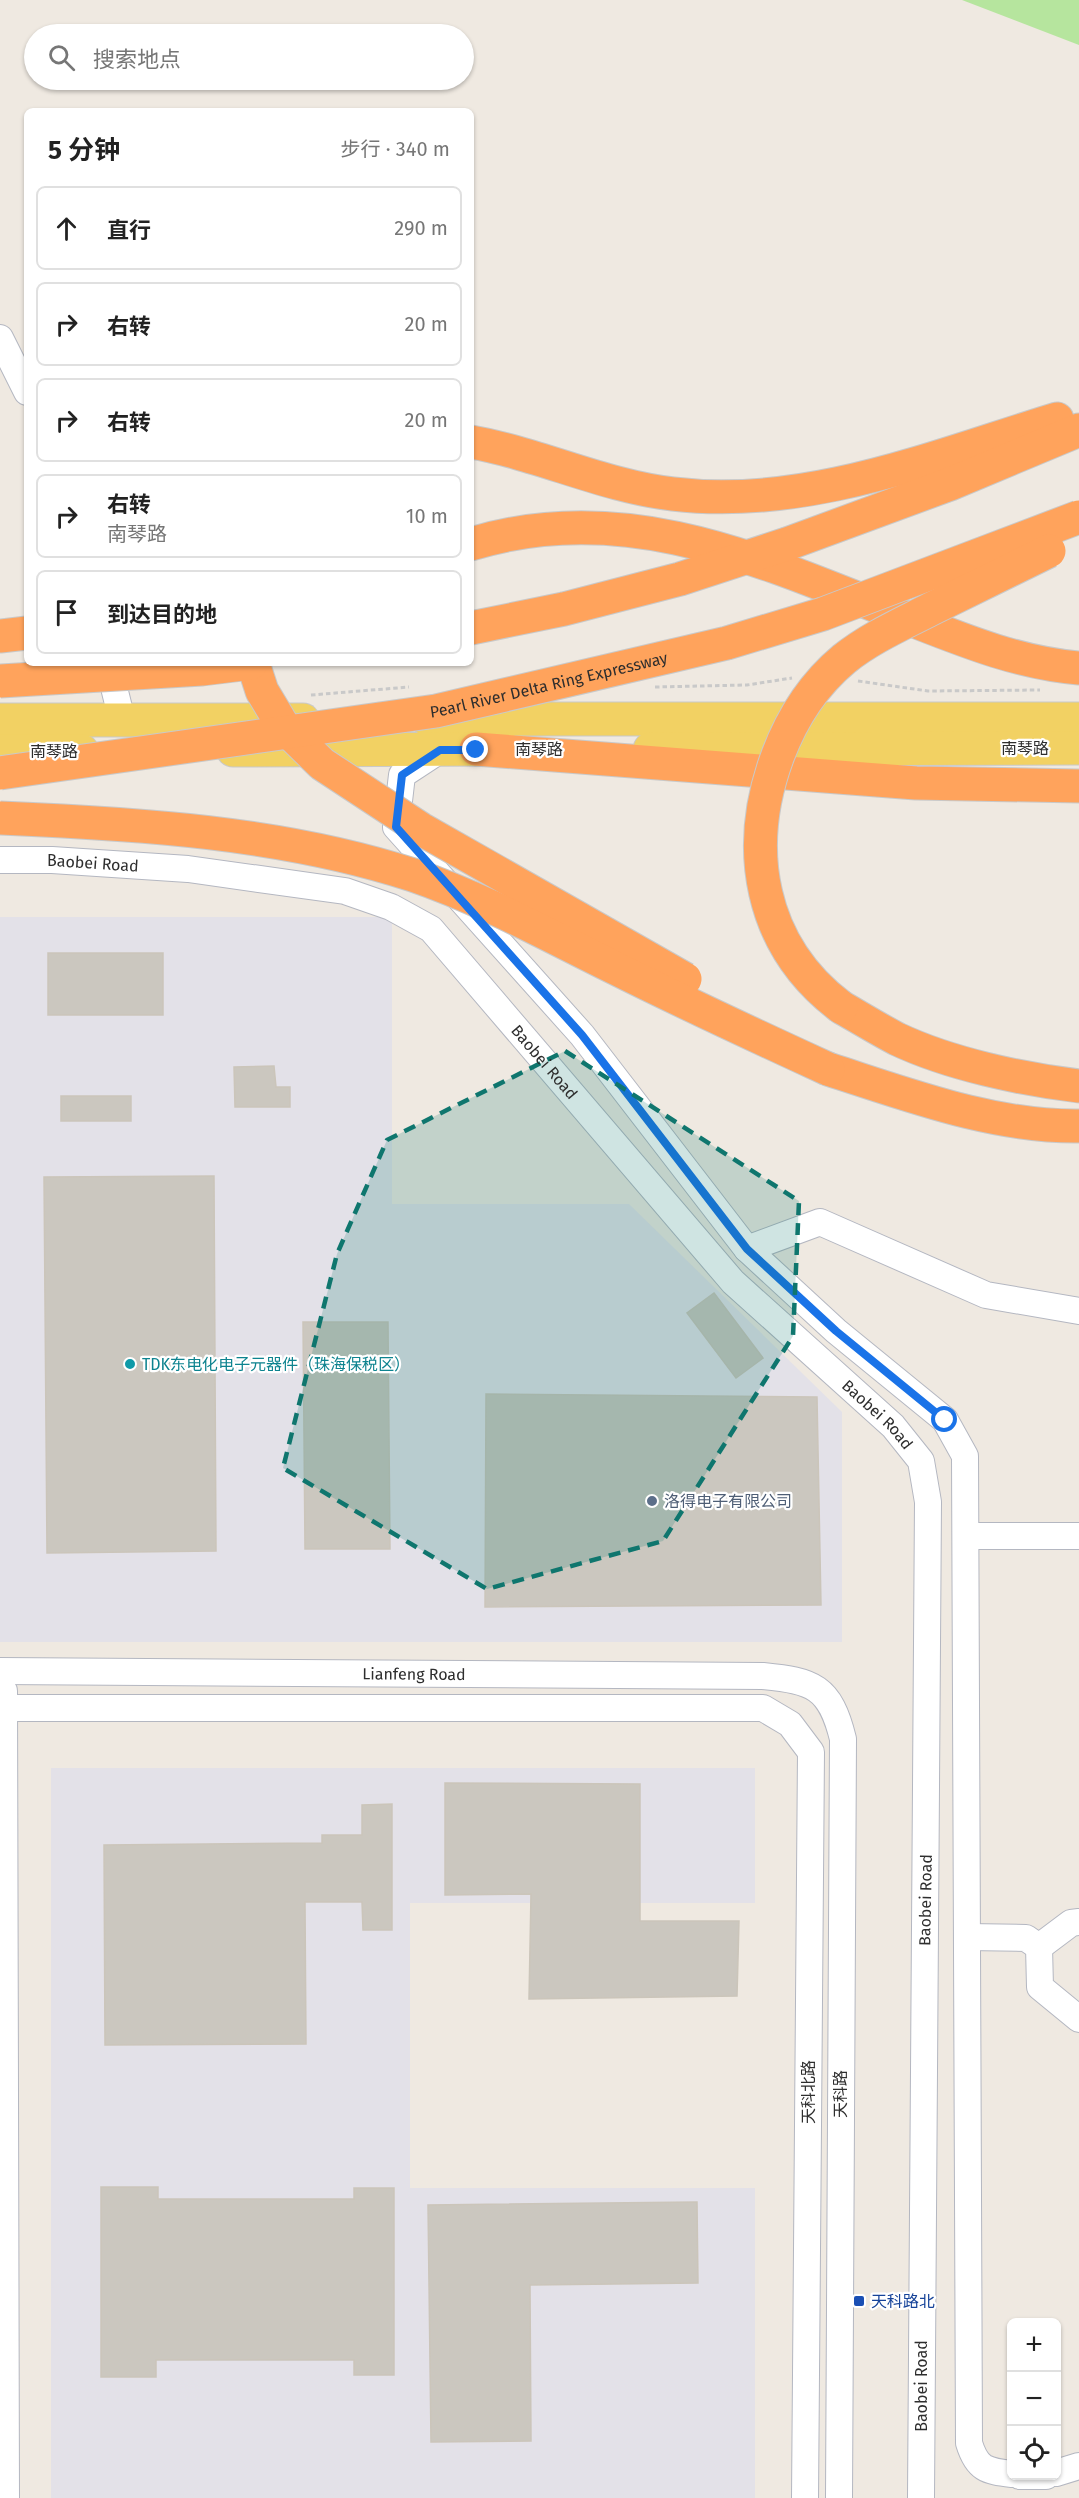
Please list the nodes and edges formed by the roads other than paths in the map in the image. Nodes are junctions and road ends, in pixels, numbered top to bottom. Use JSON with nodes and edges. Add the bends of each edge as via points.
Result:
{"nodes":[{"id":1,"x":0,"y":338,"type":"edge"},
{"id":2,"x":24,"y":386,"type":"edge"},
{"id":3,"x":1079,"y":413,"type":"edge"},
{"id":4,"x":1079,"y":430,"type":"edge"},
{"id":5,"x":474,"y":443,"type":"edge"},
{"id":6,"x":1079,"y":517,"type":"edge"},
{"id":7,"x":1079,"y":535,"type":"edge"},
{"id":8,"x":474,"y":543,"type":"edge"},
{"id":9,"x":474,"y":627,"type":"edge"},
{"id":10,"x":24,"y":633,"type":"edge"},
{"id":11,"x":0,"y":636,"type":"edge"},
{"id":12,"x":34,"y":666,"type":"edge"},
{"id":13,"x":109,"y":666,"type":"edge"},
{"id":14,"x":227,"y":666,"type":"edge"},
{"id":15,"x":253,"y":666,"type":"edge"},
{"id":16,"x":1079,"y":668,"type":"edge"},
{"id":17,"x":0,"y":672,"type":"edge"},
{"id":18,"x":0,"y":681,"type":"edge"},
{"id":19,"x":1079,"y":719,"type":"edge"},
{"id":20,"x":0,"y":720,"type":"edge"},
{"id":21,"x":122,"y":720,"type":"junction"},
{"id":22,"x":1079,"y":748,"type":"edge"},
{"id":23,"x":325,"y":750,"type":"junction"},
{"id":24,"x":440,"y":750,"type":"junction"},
{"id":25,"x":476,"y":750,"type":"junction"},
{"id":26,"x":0,"y":751,"type":"edge"},
{"id":27,"x":0,"y":773,"type":"edge"},
{"id":28,"x":1079,"y":786,"type":"edge"},
{"id":29,"x":0,"y":818,"type":"edge"},
{"id":30,"x":396,"y":827,"type":"junction"},
{"id":31,"x":0,"y":860,"type":"edge"},
{"id":32,"x":830,"y":1063,"type":"junction"},
{"id":33,"x":1079,"y":1086,"type":"edge"},
{"id":34,"x":1079,"y":1126,"type":"edge"},
{"id":35,"x":747,"y":1249,"type":"junction"},
{"id":36,"x":1079,"y":1311,"type":"edge"},
{"id":37,"x":966,"y":1536,"type":"junction"},
{"id":38,"x":1079,"y":1536,"type":"edge"},
{"id":39,"x":2,"y":1671,"type":"edge"},
{"id":40,"x":824,"y":1694,"type":"joint"},
{"id":41,"x":2,"y":1708,"type":"edge"},
{"id":42,"x":1079,"y":1922,"type":"edge"},
{"id":43,"x":967,"y":1937,"type":"junction"},
{"id":44,"x":1039,"y":1947,"type":"junction"},
{"id":45,"x":1079,"y":2019,"type":"edge"},
{"id":46,"x":1079,"y":2466,"type":"edge"},
{"id":47,"x":1061,"y":2471,"type":"edge"},
{"id":48,"x":1007,"y":2474,"type":"edge"},
{"id":49,"x":6,"y":2498,"type":"edge"},
{"id":50,"x":805,"y":2498,"type":"edge"},
{"id":51,"x":839,"y":2498,"type":"edge"},
{"id":52,"x":921,"y":2498,"type":"edge"}],
"edges":[{"from":1,"to":2,"type":"street"},
{"from":3,"to":5,"type":"highway","via":[[869,476],[772,495],[698,496],[644,490]]},
{"from":4,"to":9,"type":"highway","via":[[950,484],[691,576]]},
{"from":6,"to":27,"type":"highway","name":"Pearl River Delta Ring Expressway","bridge":true,"via":[[823,614],[703,649],[436,711]]},
{"from":7,"to":33,"type":"highway","bridge":true,"via":[[869,642],[825,676],[797,715],[775,764],[762,807],[760,852],[765,894],[779,931],[796,963],[822,993],[841,1007],[927,1050],[1036,1080]]},
{"from":8,"to":16,"type":"highway","bridge":true,"via":[[515,534],[579,528],[679,537],[796,575],[996,652]]},
{"from":10,"to":11,"type":"highway"},
{"from":12,"to":17,"type":"highway"},
{"from":13,"to":21,"type":"street"},
{"from":14,"to":18,"type":"highway","bridge":true},
{"from":15,"to":32,"type":"highway","bridge":true,"via":[[262,691],[283,726],[322,764],[355,787]]},
{"from":19,"to":21,"type":"main road","name":"南琴路"},
{"from":20,"to":21,"type":"main road","name":"南琴路"},
{"from":22,"to":25,"type":"main road","name":"南琴路"},
{"from":23,"to":24,"type":"main road","name":"南琴路"},
{"from":23,"to":26,"type":"main road","name":"南琴路"},
{"from":23,"to":30,"type":"street"},
{"from":24,"to":25,"type":"main road","name":"南琴路"},
{"from":24,"to":30,"type":"street","via":[[402,775]]},
{"from":25,"to":28,"type":"highway","via":[[916,783]]},
{"from":29,"to":32,"type":"highway","bridge":true,"via":[[132,825],[232,836],[319,851],[413,876],[530,924],[689,1005]]},
{"from":30,"to":35,"type":"street","via":[[582,1035]]},
{"from":31,"to":52,"type":"street","name":"Baobei Road","via":[[188,869],[345,891],[391,907],[431,929],[733,1282],[893,1426],[921,1461],[928,1502]]},
{"from":32,"to":34,"type":"highway","via":[[953,1109]]},
{"from":35,"to":36,"type":"street","via":[[820,1222],[986,1295]]},
{"from":35,"to":37,"type":"street","via":[[836,1331],[945,1420],[965,1456]]},
{"from":37,"to":38,"type":"street"},
{"from":37,"to":43,"type":"street"},
{"from":39,"to":40,"type":"street","name":"Lianfeng Road","via":[[763,1676],[800,1680]]},
{"from":39,"to":41,"type":"street"},
{"from":40,"to":51,"type":"street","name":"天科路","via":[[838,1718],[843,1739]]},
{"from":41,"to":49,"type":"street"},
{"from":41,"to":50,"type":"street","name":"天科北路","via":[[764,1708],[790,1724],[811,1752]]},
{"from":42,"to":44,"type":"street","via":[[1071,1923]]},
{"from":43,"to":44,"type":"street","via":[[1026,1938]]},
{"from":43,"to":48,"type":"street","via":[[969,2443],[975,2461],[990,2472]]},
{"from":44,"to":45,"type":"street","via":[[1040,1987]]},
{"from":46,"to":47,"type":"street"}]}
